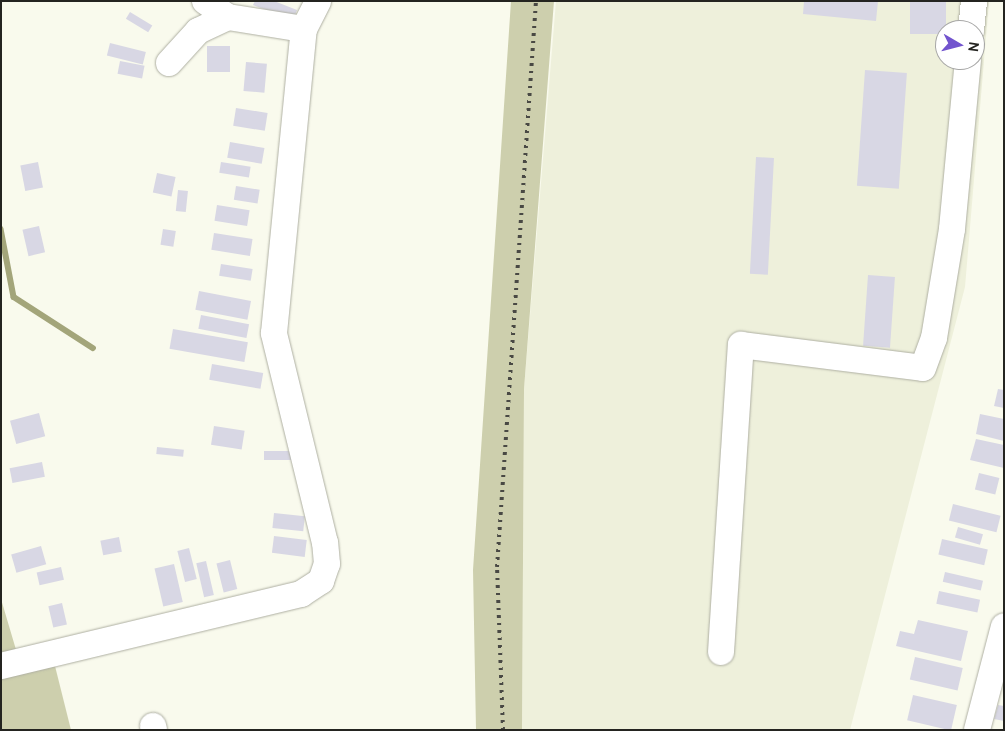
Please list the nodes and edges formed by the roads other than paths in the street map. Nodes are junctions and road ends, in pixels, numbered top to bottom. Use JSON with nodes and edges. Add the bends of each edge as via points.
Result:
{"nodes":[{"id":1,"x":205,"y":1,"type":"edge"},
{"id":2,"x":318,"y":1,"type":"edge"},
{"id":3,"x":974,"y":1,"type":"edge"},
{"id":4,"x":228,"y":17,"type":"junction"},
{"id":5,"x":972,"y":20,"type":"edge"},
{"id":6,"x":304,"y":29,"type":"junction"},
{"id":7,"x":169,"y":63,"type":"dead end"},
{"id":8,"x":967,"y":70,"type":"edge"},
{"id":9,"x":1002,"y":641,"type":"edge"},
{"id":10,"x":721,"y":652,"type":"dead end"},
{"id":11,"x":1,"y":666,"type":"edge"},
{"id":12,"x":978,"y":730,"type":"edge"}],
"edges":[{"from":1,"to":4,"type":"street"},
{"from":2,"to":6,"type":"street"},
{"from":3,"to":5,"type":"street"},
{"from":4,"to":6,"type":"street"},
{"from":4,"to":7,"type":"street","via":[[198,32]]},
{"from":6,"to":11,"type":"street","via":[[274,333],[326,543],[328,564],[321,581],[302,594]]},
{"from":8,"to":10,"type":"street","via":[[952,229],[934,338],[923,368],[741,345]]},
{"from":9,"to":12,"type":"street"}]}
